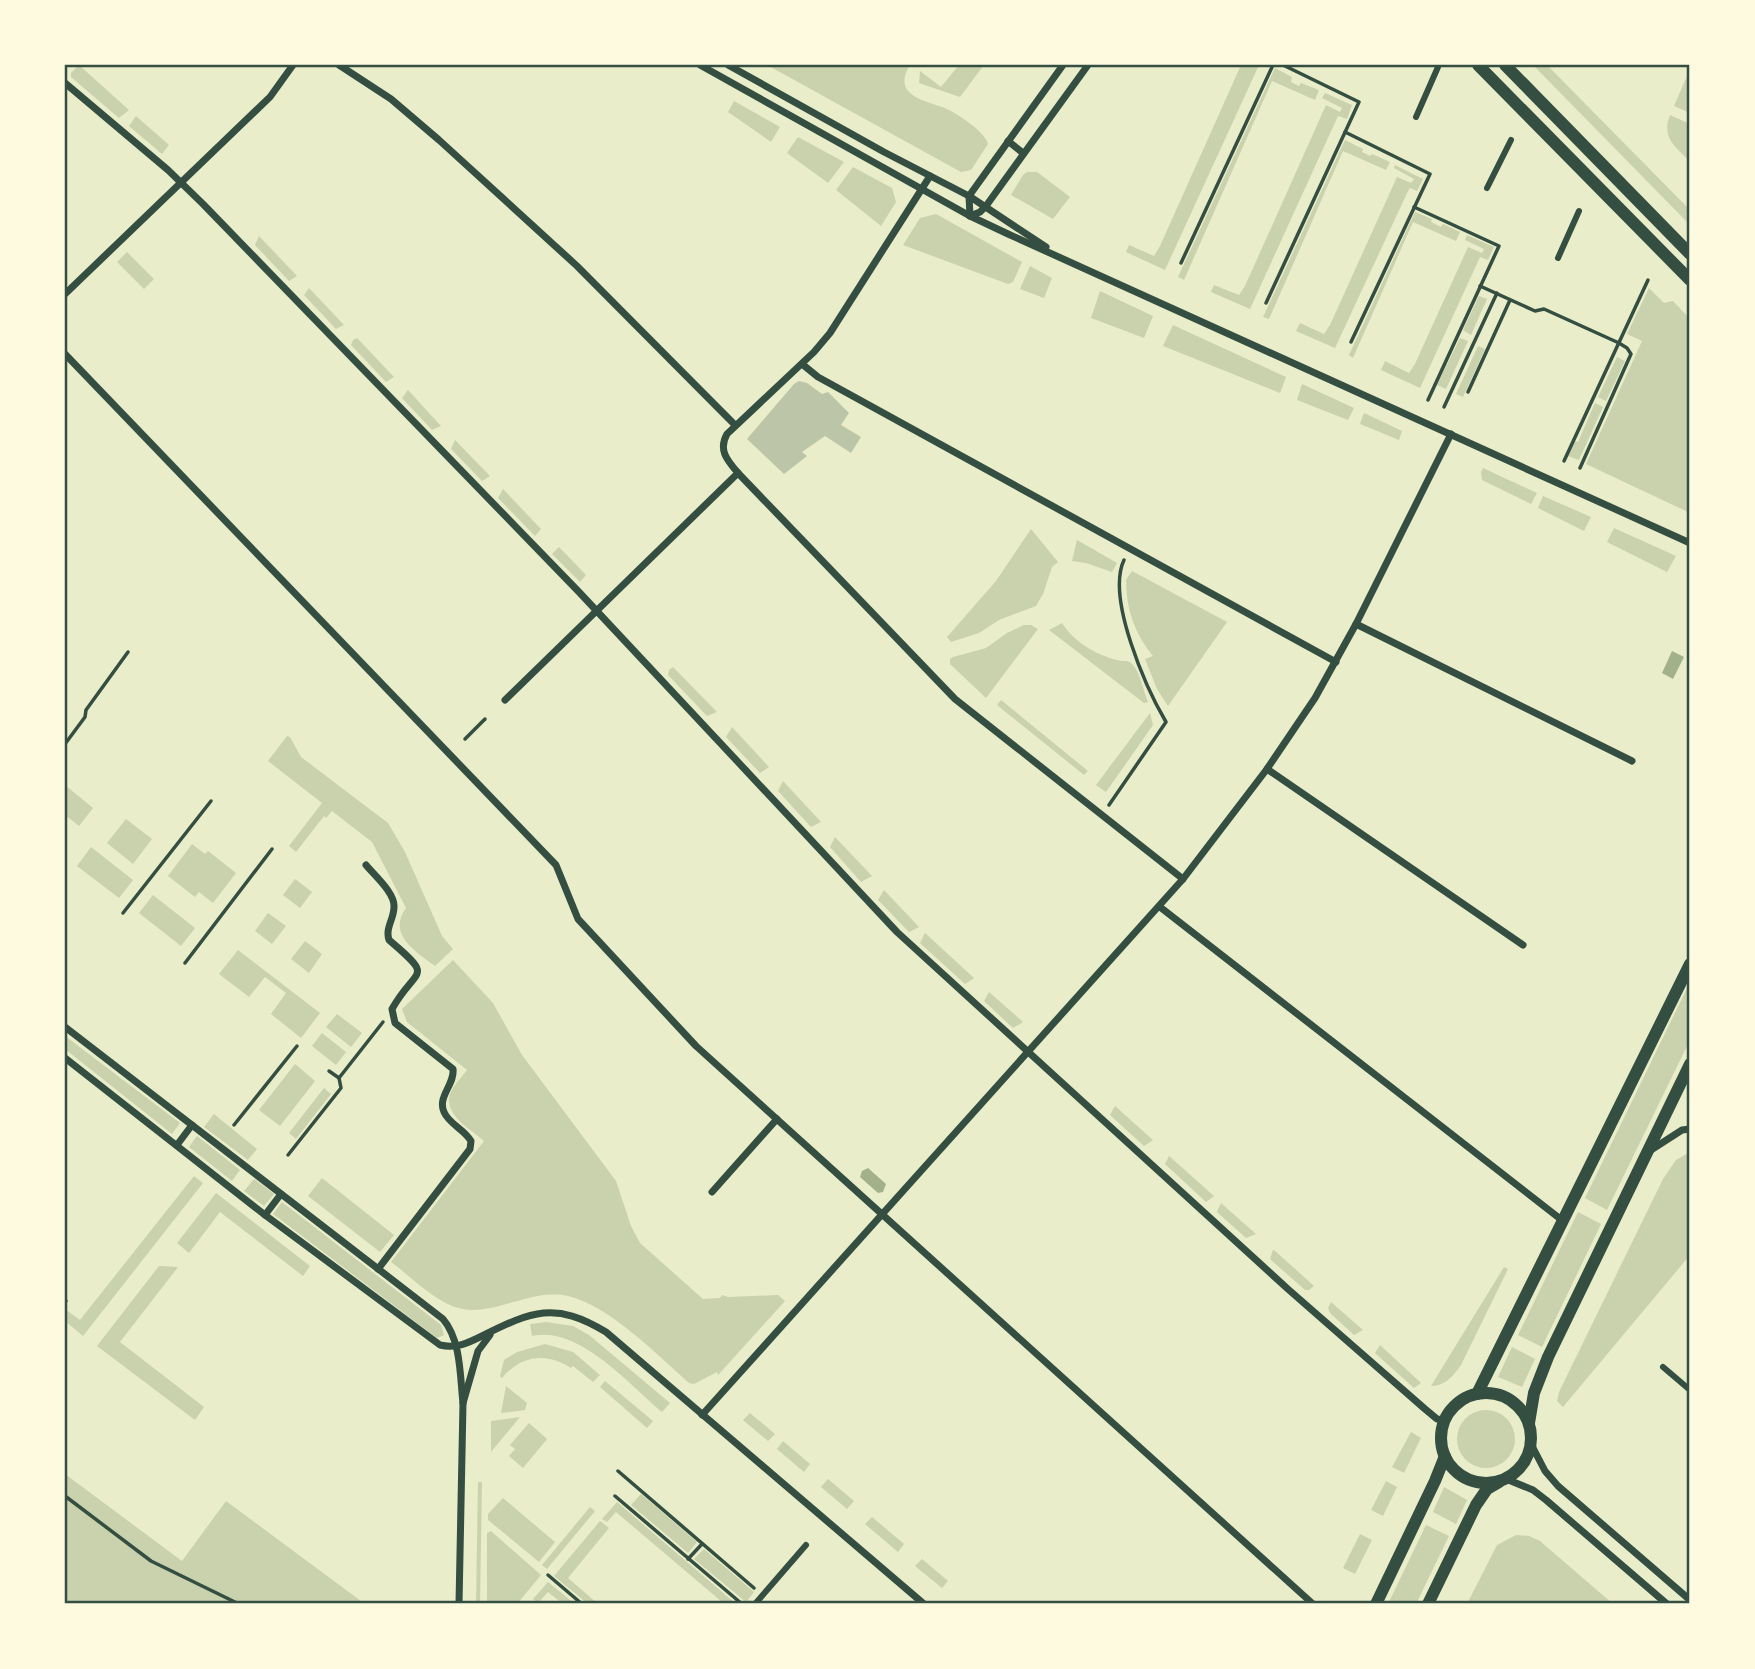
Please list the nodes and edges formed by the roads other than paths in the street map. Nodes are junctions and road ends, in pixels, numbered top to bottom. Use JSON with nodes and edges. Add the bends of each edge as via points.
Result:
{"nodes":[{"id":1,"x":293,"y":65,"type":"edge"},
{"id":2,"x":339,"y":65,"type":"edge"},
{"id":3,"x":700,"y":65,"type":"edge"},
{"id":4,"x":728,"y":65,"type":"edge"},
{"id":5,"x":1063,"y":65,"type":"edge"},
{"id":6,"x":1088,"y":65,"type":"edge"},
{"id":7,"x":1478,"y":65,"type":"edge"},
{"id":8,"x":1505,"y":65,"type":"edge"},
{"id":9,"x":1438,"y":67,"type":"dead end"},
{"id":10,"x":65,"y":83,"type":"edge"},
{"id":11,"x":1416,"y":117,"type":"dead end"},
{"id":12,"x":1511,"y":140,"type":"dead end"},
{"id":13,"x":1008,"y":141,"type":"junction"},
{"id":14,"x":1023,"y":153,"type":"junction"},
{"id":15,"x":930,"y":176,"type":"junction"},
{"id":16,"x":181,"y":182,"type":"junction"},
{"id":17,"x":1487,"y":188,"type":"dead end"},
{"id":18,"x":923,"y":189,"type":"junction"},
{"id":19,"x":969,"y":196,"type":"junction"},
{"id":20,"x":986,"y":206,"type":"junction"},
{"id":21,"x":1579,"y":211,"type":"dead end"},
{"id":22,"x":970,"y":216,"type":"junction"},
{"id":23,"x":1690,"y":254,"type":"edge"},
{"id":24,"x":1061,"y":258,"type":"junction"},
{"id":25,"x":1558,"y":258,"type":"dead end"},
{"id":26,"x":1690,"y":280,"type":"edge"},
{"id":27,"x":65,"y":294,"type":"edge"},
{"id":28,"x":65,"y":354,"type":"edge"},
{"id":29,"x":802,"y":363,"type":"junction"},
{"id":30,"x":735,"y":425,"type":"junction"},
{"id":31,"x":1451,"y":434,"type":"junction"},
{"id":32,"x":738,"y":473,"type":"junction"},
{"id":33,"x":1690,"y":543,"type":"edge"},
{"id":34,"x":595,"y":610,"type":"junction"},
{"id":35,"x":1356,"y":624,"type":"junction"},
{"id":36,"x":1336,"y":662,"type":"junction"},
{"id":37,"x":505,"y":700,"type":"dead end"},
{"id":38,"x":1632,"y":761,"type":"dead end"},
{"id":39,"x":1267,"y":769,"type":"junction"},
{"id":40,"x":366,"y":865,"type":"dead end"},
{"id":41,"x":1182,"y":879,"type":"junction"},
{"id":42,"x":1160,"y":907,"type":"junction"},
{"id":43,"x":1523,"y":945,"type":"dead end"},
{"id":44,"x":1690,"y":964,"type":"edge"},
{"id":45,"x":65,"y":1027,"type":"edge"},
{"id":46,"x":1029,"y":1052,"type":"junction"},
{"id":47,"x":65,"y":1058,"type":"edge"},
{"id":48,"x":1690,"y":1063,"type":"edge"},
{"id":49,"x":777,"y":1119,"type":"junction"},
{"id":50,"x":192,"y":1125,"type":"junction"},
{"id":51,"x":1690,"y":1129,"type":"edge"},
{"id":52,"x":177,"y":1145,"type":"junction"},
{"id":53,"x":1648,"y":1152,"type":"junction"},
{"id":54,"x":712,"y":1192,"type":"dead end"},
{"id":55,"x":281,"y":1194,"type":"junction"},
{"id":56,"x":265,"y":1214,"type":"junction"},
{"id":57,"x":882,"y":1215,"type":"junction"},
{"id":58,"x":1563,"y":1221,"type":"junction"},
{"id":59,"x":378,"y":1269,"type":"junction"},
{"id":60,"x":496,"y":1329,"type":"junction"},
{"id":61,"x":456,"y":1347,"type":"junction"},
{"id":62,"x":1662,"y":1367,"type":"dead end"},
{"id":63,"x":1690,"y":1390,"type":"edge"},
{"id":64,"x":1477,"y":1394,"type":"junction"},
{"id":65,"x":463,"y":1403,"type":"junction"},
{"id":66,"x":702,"y":1415,"type":"junction"},
{"id":67,"x":1445,"y":1420,"type":"junction"},
{"id":68,"x":1529,"y":1423,"type":"junction"},
{"id":69,"x":1531,"y":1444,"type":"junction"},
{"id":70,"x":1445,"y":1456,"type":"junction"},
{"id":71,"x":1502,"y":1481,"type":"junction"},
{"id":72,"x":806,"y":1545,"type":"dead end"},
{"id":73,"x":1690,"y":1600,"type":"edge"},
{"id":74,"x":459,"y":1604,"type":"edge"},
{"id":75,"x":755,"y":1604,"type":"edge"},
{"id":76,"x":924,"y":1604,"type":"edge"},
{"id":77,"x":1313,"y":1604,"type":"edge"},
{"id":78,"x":1376,"y":1604,"type":"edge"},
{"id":79,"x":1429,"y":1604,"type":"edge"},
{"id":80,"x":1667,"y":1604,"type":"edge"}],
"edges":[{"from":1,"to":16,"type":"street","via":[[270,97]]},
{"from":2,"to":30,"type":"street","via":[[391,99],[439,140],[577,266]]},
{"from":3,"to":18,"type":"street"},
{"from":4,"to":15,"type":"street"},
{"from":5,"to":13,"type":"street"},
{"from":6,"to":14,"type":"street"},
{"from":7,"to":26,"type":"main road"},
{"from":8,"to":23,"type":"main road"},
{"from":9,"to":11,"type":"street"},
{"from":10,"to":16,"type":"street"},
{"from":12,"to":17,"type":"street"},
{"from":13,"to":14,"type":"street"},
{"from":13,"to":19,"type":"street"},
{"from":14,"to":20,"type":"street"},
{"from":15,"to":18,"type":"street"},
{"from":15,"to":19,"type":"street"},
{"from":16,"to":27,"type":"street"},
{"from":16,"to":34,"type":"street"},
{"from":18,"to":22,"type":"street"},
{"from":18,"to":29,"type":"street","via":[[830,333]]},
{"from":19,"to":20,"type":"street"},
{"from":19,"to":22,"type":"street"},
{"from":20,"to":22,"type":"street"},
{"from":20,"to":24,"type":"street"},
{"from":21,"to":25,"type":"street"},
{"from":22,"to":24,"type":"street"},
{"from":24,"to":31,"type":"street"},
{"from":28,"to":49,"type":"street","via":[[556,865],[578,919],[696,1046]]},
{"from":29,"to":30,"type":"street"},
{"from":29,"to":36,"type":"street","via":[[818,377]]},
{"from":30,"to":32,"type":"street","via":[[723,446],[727,461]]},
{"from":31,"to":33,"type":"street"},
{"from":31,"to":35,"type":"street"},
{"from":32,"to":34,"type":"street"},
{"from":32,"to":41,"type":"street","via":[[955,699]]},
{"from":34,"to":37,"type":"street"},
{"from":34,"to":46,"type":"street","via":[[897,932]]},
{"from":35,"to":36,"type":"street"},
{"from":35,"to":38,"type":"street"},
{"from":36,"to":39,"type":"street"},
{"from":39,"to":41,"type":"street"},
{"from":39,"to":43,"type":"street"},
{"from":40,"to":59,"type":"street","via":[[393,900],[389,940],[419,969],[392,1011],[395,1023],[453,1069],[442,1105],[444,1114],[468,1135],[471,1145]]},
{"from":41,"to":42,"type":"street"},
{"from":42,"to":46,"type":"street"},
{"from":42,"to":58,"type":"street"},
{"from":44,"to":58,"type":"main road"},
{"from":45,"to":50,"type":"street"},
{"from":46,"to":57,"type":"street"},
{"from":46,"to":67,"type":"street","via":[[1393,1382],[1430,1414]]},
{"from":47,"to":52,"type":"street"},
{"from":48,"to":53,"type":"main road"},
{"from":49,"to":54,"type":"street"},
{"from":49,"to":57,"type":"street"},
{"from":50,"to":52,"type":"street"},
{"from":50,"to":55,"type":"street"},
{"from":51,"to":53,"type":"street"},
{"from":52,"to":56,"type":"street"},
{"from":53,"to":68,"type":"main road","via":[[1548,1357]]},
{"from":55,"to":56,"type":"street"},
{"from":55,"to":59,"type":"street"},
{"from":56,"to":61,"type":"street","via":[[430,1339]]},
{"from":57,"to":66,"type":"street"},
{"from":57,"to":77,"type":"street"},
{"from":58,"to":64,"type":"main road"},
{"from":59,"to":61,"type":"street","via":[[449,1325]]},
{"from":60,"to":61,"type":"street"},
{"from":60,"to":65,"type":"street","via":[[478,1351]]},
{"from":60,"to":66,"type":"street","via":[[537,1313],[575,1316],[606,1332]]},
{"from":61,"to":65,"type":"street"},
{"from":62,"to":63,"type":"street"},
{"from":64,"to":67,"type":"main road","via":[[1453,1407]]},
{"from":64,"to":68,"type":"main road","via":[[1508,1399]]},
{"from":65,"to":74,"type":"street"},
{"from":66,"to":76,"type":"street"},
{"from":67,"to":70,"type":"main road","via":[[1441,1439]]},
{"from":68,"to":69,"type":"main road"},
{"from":69,"to":71,"type":"main road","via":[[1524,1464]]},
{"from":69,"to":73,"type":"street","via":[[1558,1486]]},
{"from":70,"to":71,"type":"main road","via":[[1468,1480]]},
{"from":70,"to":78,"type":"main road"},
{"from":71,"to":79,"type":"main road","via":[[1487,1489],[1476,1504]]},
{"from":71,"to":80,"type":"street","via":[[1533,1490]]},
{"from":72,"to":75,"type":"street"}]}
